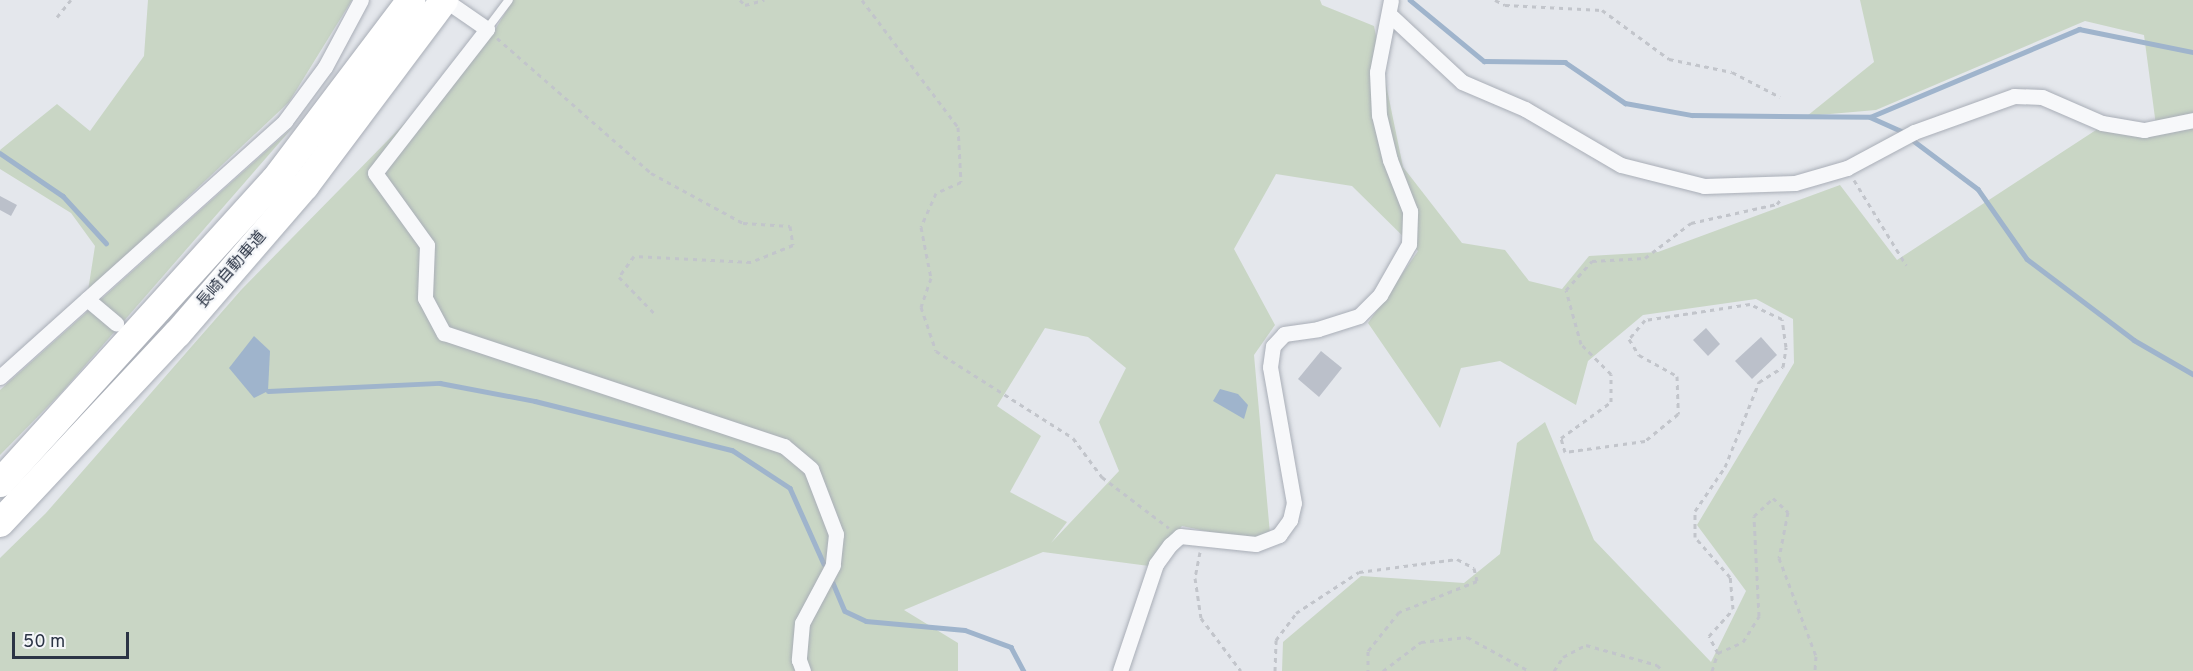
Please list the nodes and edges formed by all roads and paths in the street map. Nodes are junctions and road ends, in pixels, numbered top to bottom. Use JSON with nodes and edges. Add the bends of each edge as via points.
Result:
{"nodes":[{"id":1,"x":71,"y":0,"type":"edge"},
{"id":2,"x":361,"y":0,"type":"edge"},
{"id":3,"x":411,"y":0,"type":"edge"},
{"id":4,"x":445,"y":0,"type":"edge"},
{"id":5,"x":509,"y":0,"type":"edge"},
{"id":6,"x":740,"y":0,"type":"edge"},
{"id":7,"x":764,"y":0,"type":"edge"},
{"id":8,"x":862,"y":0,"type":"edge"},
{"id":9,"x":1496,"y":0,"type":"edge"},
{"id":10,"x":1391,"y":7,"type":"edge"},
{"id":11,"x":57,"y":17,"type":"dead end"},
{"id":12,"x":487,"y":29,"type":"junction"},
{"id":13,"x":1780,"y":97,"type":"dead end"},
{"id":14,"x":2193,"y":120,"type":"edge"},
{"id":15,"x":1847,"y":168,"type":"junction"},
{"id":16,"x":1795,"y":183,"type":"junction"},
{"id":17,"x":1906,"y":265,"type":"dead end"},
{"id":18,"x":87,"y":299,"type":"junction"},
{"id":19,"x":655,"y":314,"type":"dead end"},
{"id":20,"x":116,"y":323,"type":"dead end"},
{"id":21,"x":0,"y":377,"type":"edge"},
{"id":22,"x":0,"y":483,"type":"edge"},
{"id":23,"x":0,"y":523,"type":"edge"},
{"id":24,"x":1180,"y":536,"type":"junction"},
{"id":25,"x":1204,"y":536,"type":"junction"},
{"id":26,"x":1718,"y":653,"type":"junction"},
{"id":27,"x":803,"y":671,"type":"edge"},
{"id":28,"x":1120,"y":671,"type":"edge"},
{"id":29,"x":1241,"y":671,"type":"edge"},
{"id":30,"x":1275,"y":671,"type":"edge"},
{"id":31,"x":1368,"y":671,"type":"edge"},
{"id":32,"x":1383,"y":671,"type":"edge"},
{"id":33,"x":1529,"y":671,"type":"edge"},
{"id":34,"x":1554,"y":671,"type":"edge"},
{"id":35,"x":1663,"y":671,"type":"edge"},
{"id":36,"x":1712,"y":671,"type":"edge"},
{"id":37,"x":1815,"y":671,"type":"edge"}],
"edges":[{"from":1,"to":11,"type":"path"},
{"from":2,"to":18,"type":"street","via":[[325,67],[285,121]]},
{"from":3,"to":22,"type":"highway","name":"長崎自動車道","via":[[275,180]]},
{"from":4,"to":12,"type":"street"},
{"from":4,"to":23,"type":"highway","name":"長崎自動車道","via":[[305,186],[177,333]]},
{"from":5,"to":12,"type":"lane"},
{"from":6,"to":7,"type":"path","via":[[745,5]]},
{"from":8,"to":24,"type":"path","via":[[958,127],[960,182],[936,193],[921,227],[931,278],[921,307],[936,351],[1073,438],[1102,477]]},
{"from":9,"to":13,"type":"path","via":[[1505,5],[1602,10],[1669,59],[1732,72]]},
{"from":10,"to":16,"type":"street","via":[[1462,82],[1525,109],[1621,165],[1704,186]]},
{"from":10,"to":25,"type":"street","via":[[1377,72],[1379,115],[1390,160],[1410,211],[1409,244],[1380,295],[1359,316],[1318,329],[1284,334],[1273,346],[1270,367],[1294,503],[1290,520],[1279,535],[1256,544]]},
{"from":12,"to":19,"type":"path","via":[[651,173],[743,223],[790,226],[793,246],[751,262],[634,256],[619,277]]},
{"from":12,"to":27,"type":"street","via":[[375,173],[427,245],[425,298],[444,333],[784,446],[811,469],[836,534],[833,565],[802,623],[799,660]]},
{"from":14,"to":15,"type":"street","via":[[2144,130],[2102,123],[2042,97],[2014,96],[1914,132]]},
{"from":15,"to":16,"type":"street"},
{"from":15,"to":17,"type":"path"},
{"from":16,"to":26,"type":"path","via":[[1777,204],[1691,223],[1645,258],[1592,261],[1566,290],[1581,344],[1611,374],[1611,402],[1561,438],[1565,452],[1645,441],[1678,414],[1677,376],[1639,355],[1629,339],[1645,320],[1750,304],[1782,319],[1786,347],[1783,367],[1759,382],[1725,467],[1695,511],[1695,537],[1730,577],[1733,609],[1709,636]]},
{"from":18,"to":20,"type":"street"},
{"from":18,"to":21,"type":"street"},
{"from":24,"to":25,"type":"street"},
{"from":24,"to":28,"type":"street","via":[[1156,564]]},
{"from":25,"to":29,"type":"path","via":[[1195,578],[1201,618]]},
{"from":26,"to":36,"type":"path"},
{"from":26,"to":37,"type":"path","via":[[1743,642],[1759,616],[1754,516],[1773,498],[1788,512],[1779,558],[1816,656]]},
{"from":30,"to":31,"type":"path","via":[[1276,639],[1296,613],[1359,572],[1457,559],[1474,568],[1477,581],[1400,612],[1368,651]]},
{"from":32,"to":33,"type":"path","via":[[1420,642],[1467,637]]},
{"from":34,"to":35,"type":"path","via":[[1563,657],[1586,645],[1657,665]]}]}
